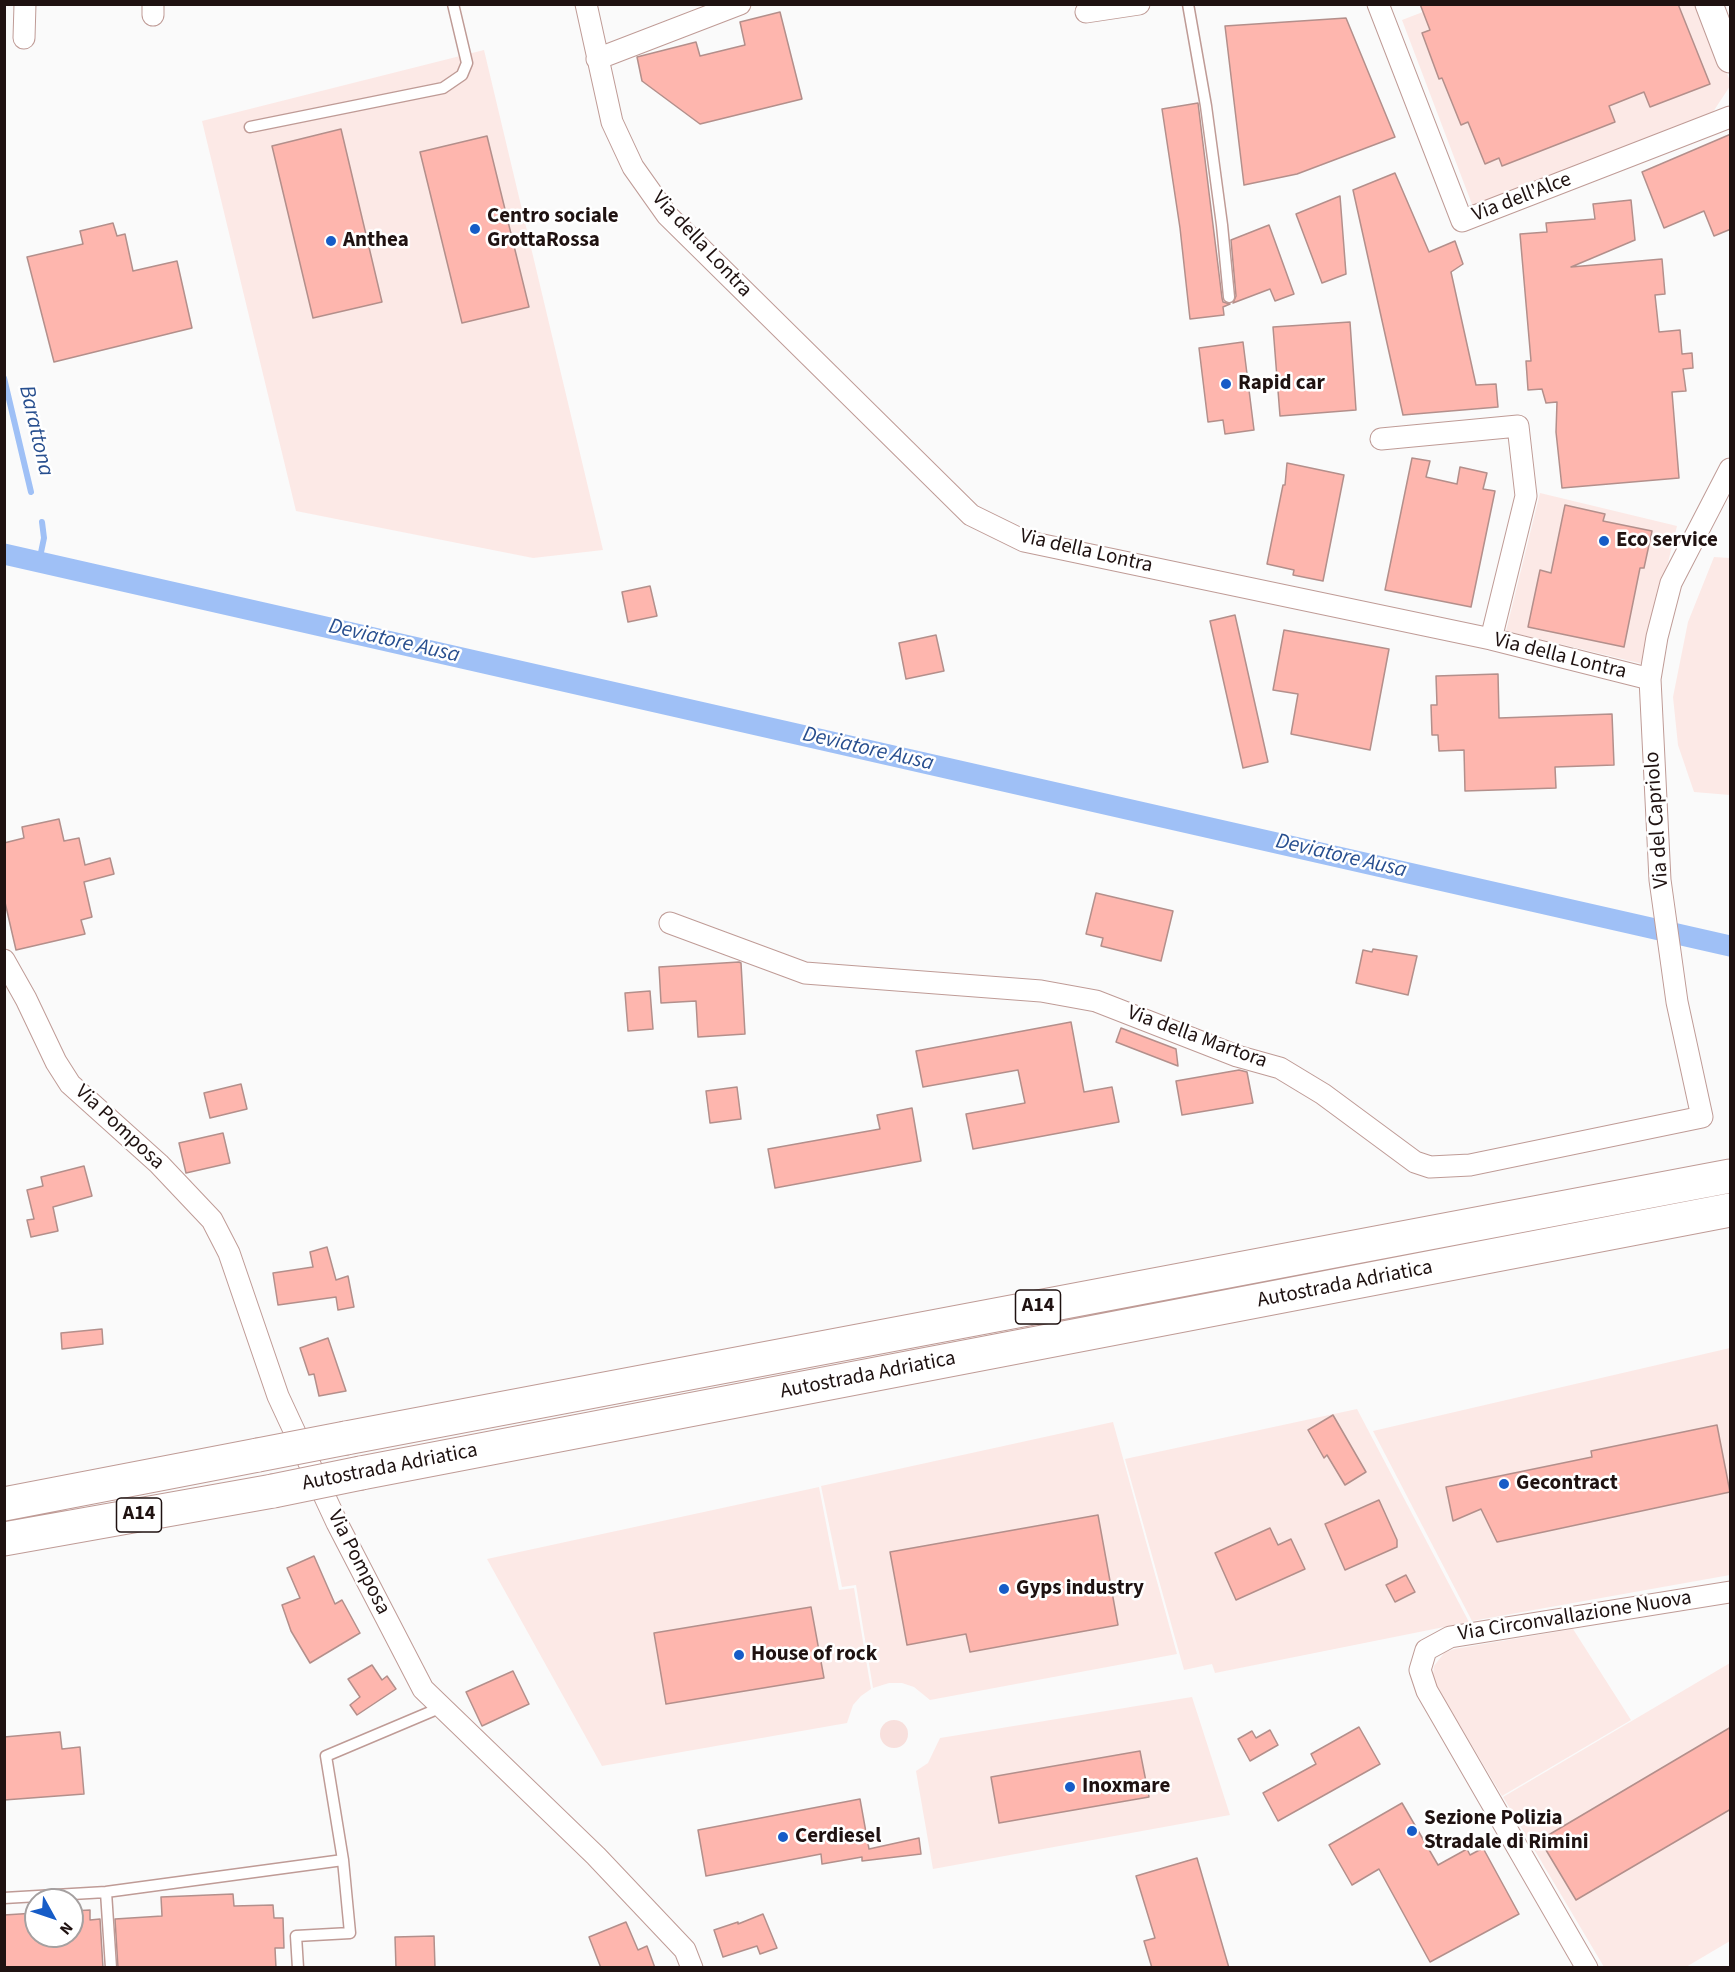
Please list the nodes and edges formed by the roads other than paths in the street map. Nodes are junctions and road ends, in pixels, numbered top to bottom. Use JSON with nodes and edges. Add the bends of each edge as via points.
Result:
{"nodes":[{"id":1,"x":25,"y":4,"type":"edge"},
{"id":2,"x":453,"y":4,"type":"edge"},
{"id":3,"x":586,"y":4,"type":"edge"},
{"id":4,"x":740,"y":4,"type":"edge"},
{"id":5,"x":1139,"y":4,"type":"edge"},
{"id":6,"x":1188,"y":4,"type":"edge"},
{"id":7,"x":1378,"y":4,"type":"edge"},
{"id":8,"x":1709,"y":4,"type":"edge"},
{"id":9,"x":1086,"y":12,"type":"dead end"},
{"id":10,"x":24,"y":38,"type":"dead end"},
{"id":11,"x":1731,"y":58,"type":"edge"},
{"id":12,"x":597,"y":59,"type":"junction"},
{"id":13,"x":1731,"y":117,"type":"edge"},
{"id":14,"x":250,"y":127,"type":"dead end"},
{"id":15,"x":1229,"y":297,"type":"dead end"},
{"id":16,"x":1381,"y":439,"type":"dead end"},
{"id":17,"x":1731,"y":469,"type":"edge"},
{"id":18,"x":1731,"y":504,"type":"edge"},
{"id":19,"x":1700,"y":530,"type":"junction"},
{"id":20,"x":1491,"y":639,"type":"junction"},
{"id":21,"x":1650,"y":679,"type":"junction"},
{"id":22,"x":670,"y":923,"type":"dead end"},
{"id":23,"x":4,"y":960,"type":"edge"},
{"id":24,"x":1702,"y":1117,"type":"joint"},
{"id":25,"x":1731,"y":1176,"type":"edge"},
{"id":26,"x":1731,"y":1210,"type":"edge"},
{"id":27,"x":4,"y":1504,"type":"edge"},
{"id":28,"x":4,"y":1539,"type":"edge"},
{"id":29,"x":1731,"y":1592,"type":"edge"},
{"id":30,"x":442,"y":1707,"type":"junction"},
{"id":31,"x":343,"y":1860,"type":"junction"},
{"id":32,"x":105,"y":1892,"type":"junction"},
{"id":33,"x":4,"y":1898,"type":"edge"},
{"id":34,"x":111,"y":1968,"type":"edge"},
{"id":35,"x":298,"y":1968,"type":"edge"},
{"id":36,"x":692,"y":1968,"type":"edge"},
{"id":37,"x":1587,"y":1968,"type":"edge"}],
"edges":[{"from":1,"to":10,"type":"street"},
{"from":2,"to":14,"type":"lane","via":[[467,63],[462,75],[443,88]]},
{"from":3,"to":12,"type":"street","name":"Via della Lontra"},
{"from":4,"to":12,"type":"street"},
{"from":5,"to":9,"type":"street"},
{"from":6,"to":15,"type":"lane","via":[[1206,106]]},
{"from":7,"to":13,"type":"street","name":"Via dell'Alce","via":[[1462,221]]},
{"from":8,"to":11,"type":"street"},
{"from":12,"to":20,"type":"street","name":"Via della Lontra","via":[[612,123],[633,167],[667,215],[971,515],[1024,541]]},
{"from":16,"to":20,"type":"street","via":[[1518,426],[1526,496]]},
{"from":17,"to":19,"type":"street","name":"Via del Capriolo"},
{"from":18,"to":19,"type":"street","name":"Via del Capriolo"},
{"from":19,"to":21,"type":"street","name":"Via del Capriolo","via":[[1671,583]]},
{"from":20,"to":21,"type":"street","name":"Via della Lontra"},
{"from":21,"to":24,"type":"street","name":"Via del Capriolo","via":[[1659,876],[1677,1002]]},
{"from":22,"to":24,"type":"street","name":"Via della Martora","via":[[806,973],[1041,991],[1096,1001],[1238,1056],[1280,1068],[1323,1094],[1415,1162],[1430,1167],[1470,1165]]},
{"from":23,"to":30,"type":"street","name":"Via Pomposa","via":[[70,1084],[159,1164],[212,1220],[229,1253],[278,1396],[337,1524],[423,1689]]},
{"from":25,"to":27,"type":"highway","name":"Autostrada Adriatica","number":"A14","bridge":true},
{"from":26,"to":28,"type":"highway","name":"Autostrada Adriatica","number":"A14","bridge":true,"via":[[273,1491]]},
{"from":29,"to":37,"type":"street","name":"Via Circonvallazione Nuova","via":[[1450,1637],[1426,1650],[1420,1670],[1427,1691]]},
{"from":30,"to":31,"type":"lane","via":[[326,1756]]},
{"from":30,"to":36,"type":"street","name":"Via Pomposa","via":[[597,1856],[685,1950]]},
{"from":31,"to":32,"type":"lane"},
{"from":31,"to":35,"type":"lane","via":[[350,1933],[296,1936]]},
{"from":32,"to":33,"type":"lane"},
{"from":32,"to":34,"type":"lane"}]}
